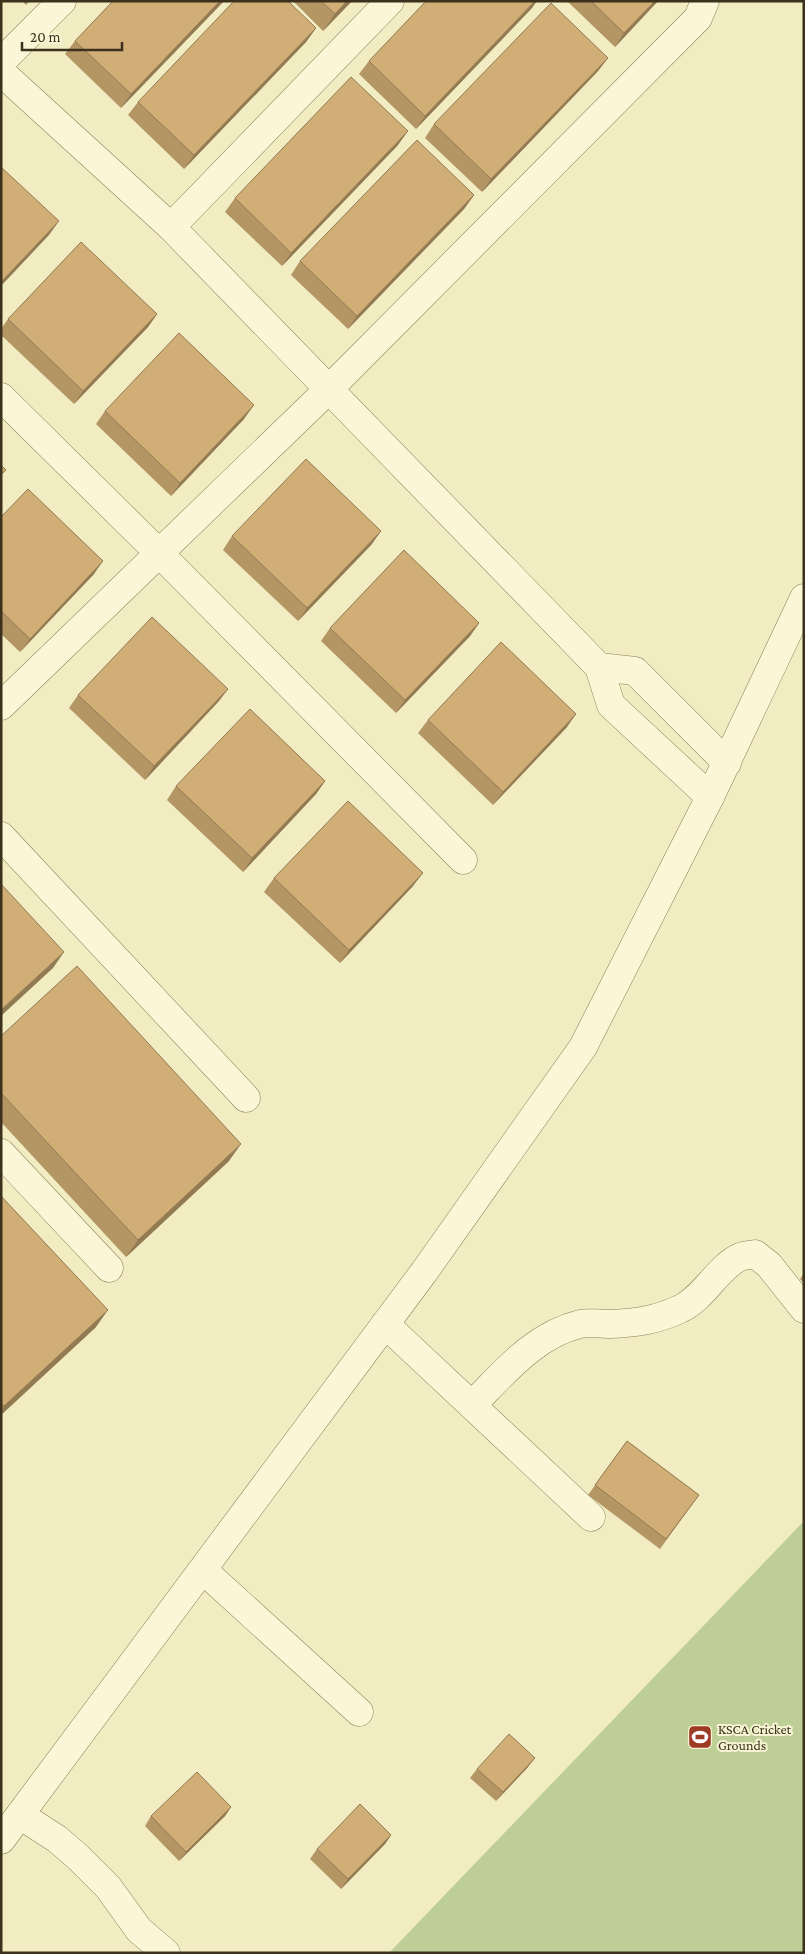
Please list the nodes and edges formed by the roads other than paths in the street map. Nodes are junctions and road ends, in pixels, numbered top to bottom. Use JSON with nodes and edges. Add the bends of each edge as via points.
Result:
{"nodes":[{"id":1,"x":62,"y":1,"type":"edge"},
{"id":2,"x":390,"y":1,"type":"edge"},
{"id":3,"x":705,"y":1,"type":"edge"},
{"id":4,"x":1,"y":62,"type":"edge"},
{"id":5,"x":1,"y":72,"type":"edge"},
{"id":6,"x":171,"y":227,"type":"junction"},
{"id":7,"x":329,"y":389,"type":"junction"},
{"id":8,"x":1,"y":397,"type":"edge"},
{"id":9,"x":160,"y":554,"type":"junction"},
{"id":10,"x":804,"y":598,"type":"edge"},
{"id":11,"x":599,"y":666,"type":"junction"},
{"id":12,"x":1,"y":706,"type":"edge"},
{"id":13,"x":727,"y":763,"type":"junction"},
{"id":14,"x":710,"y":797,"type":"junction"},
{"id":15,"x":1,"y":836,"type":"edge"},
{"id":16,"x":463,"y":860,"type":"dead end"},
{"id":17,"x":246,"y":1098,"type":"dead end"},
{"id":18,"x":1,"y":1153,"type":"edge"},
{"id":19,"x":109,"y":1268,"type":"dead end"},
{"id":20,"x":804,"y":1309,"type":"edge"},
{"id":21,"x":386,"y":1324,"type":"junction"},
{"id":22,"x":472,"y":1406,"type":"junction"},
{"id":23,"x":591,"y":1517,"type":"dead end"},
{"id":24,"x":203,"y":1570,"type":"junction"},
{"id":25,"x":359,"y":1712,"type":"dead end"},
{"id":26,"x":20,"y":1815,"type":"junction"},
{"id":27,"x":1,"y":1840,"type":"edge"},
{"id":28,"x":166,"y":1953,"type":"edge"}],
"edges":[{"from":1,"to":4,"type":"street"},
{"from":2,"to":6,"type":"street"},
{"from":3,"to":7,"type":"street","via":[[698,18]]},
{"from":5,"to":6,"type":"street"},
{"from":6,"to":7,"type":"street"},
{"from":7,"to":9,"type":"street"},
{"from":7,"to":11,"type":"street"},
{"from":8,"to":9,"type":"street"},
{"from":9,"to":12,"type":"street"},
{"from":9,"to":16,"type":"street"},
{"from":10,"to":13,"type":"street"},
{"from":11,"to":13,"type":"street","via":[[635,671]]},
{"from":11,"to":14,"type":"street","via":[[611,705]]},
{"from":13,"to":14,"type":"street"},
{"from":14,"to":21,"type":"street","via":[[583,1047]]},
{"from":15,"to":17,"type":"street"},
{"from":18,"to":19,"type":"street"},
{"from":20,"to":22,"type":"street","via":[[769,1264],[755,1254],[741,1257],[683,1308],[654,1320],[635,1323],[581,1324],[535,1345]]},
{"from":21,"to":22,"type":"street"},
{"from":21,"to":24,"type":"street"},
{"from":22,"to":23,"type":"street"},
{"from":24,"to":25,"type":"street"},
{"from":24,"to":26,"type":"street"},
{"from":26,"to":27,"type":"street"},
{"from":26,"to":28,"type":"street","via":[[78,1857],[108,1887],[139,1930]]}]}
